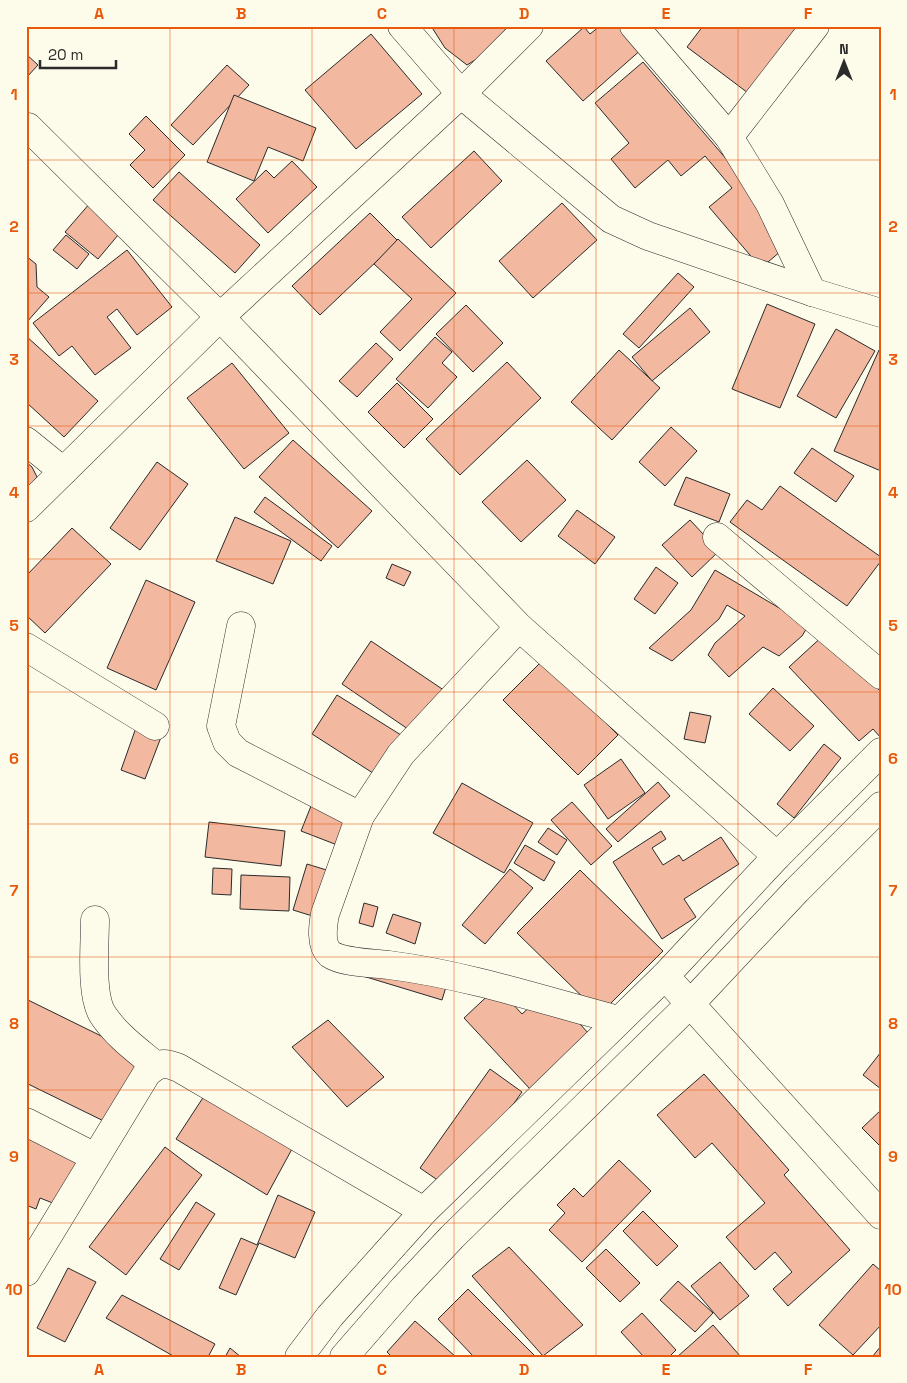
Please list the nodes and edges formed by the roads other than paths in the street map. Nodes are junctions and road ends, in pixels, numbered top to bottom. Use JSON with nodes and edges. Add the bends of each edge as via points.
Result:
{"nodes":[{"id":1,"x":402,"y":26,"type":"edge"},
{"id":2,"x":529,"y":26,"type":"edge"},
{"id":3,"x":634,"y":26,"type":"edge"},
{"id":4,"x":815,"y":26,"type":"edge"},
{"id":5,"x":461,"y":94,"type":"junction"},
{"id":6,"x":28,"y":127,"type":"dead end"},
{"id":7,"x":730,"y":137,"type":"junction"},
{"id":8,"x":812,"y":292,"type":"junction"},
{"id":9,"x":881,"y":313,"type":"edge"},
{"id":10,"x":220,"y":317,"type":"junction"},
{"id":11,"x":26,"y":441,"type":"edge"},
{"id":12,"x":63,"y":471,"type":"junction"},
{"id":13,"x":26,"y":508,"type":"edge"},
{"id":14,"x":717,"y":537,"type":"dead end"},
{"id":15,"x":242,"y":626,"type":"dead end"},
{"id":16,"x":519,"y":627,"type":"junction"},
{"id":17,"x":26,"y":647,"type":"edge"},
{"id":18,"x":881,"y":675,"type":"edge"},
{"id":19,"x":155,"y":726,"type":"dead end"},
{"id":20,"x":881,"y":752,"type":"edge"},
{"id":21,"x":881,"y":806,"type":"edge"},
{"id":22,"x":360,"y":816,"type":"junction"},
{"id":23,"x":778,"y":856,"type":"junction"},
{"id":24,"x":95,"y":920,"type":"dead end"},
{"id":25,"x":665,"y":976,"type":"junction"},
{"id":26,"x":690,"y":1004,"type":"junction"},
{"id":27,"x":618,"y":1020,"type":"junction"},
{"id":28,"x":156,"y":1066,"type":"junction"},
{"id":29,"x":26,"y":1122,"type":"edge"},
{"id":30,"x":95,"y":1157,"type":"junction"},
{"id":31,"x":424,"y":1211,"type":"junction"},
{"id":32,"x":881,"y":1215,"type":"edge"},
{"id":33,"x":26,"y":1272,"type":"edge"},
{"id":34,"x":352,"y":1354,"type":"edge"},
{"id":35,"x":299,"y":1357,"type":"edge"}],
"edges":[{"from":1,"to":5,"type":"street"},
{"from":2,"to":5,"type":"street"},
{"from":3,"to":7,"type":"street"},
{"from":4,"to":7,"type":"street"},
{"from":5,"to":8,"type":"street","via":[[611,220],[648,236]]},
{"from":5,"to":10,"type":"street"},
{"from":6,"to":10,"type":"street"},
{"from":7,"to":8,"type":"street","via":[[770,204]]},
{"from":8,"to":9,"type":"street"},
{"from":10,"to":12,"type":"street"},
{"from":10,"to":16,"type":"street"},
{"from":11,"to":12,"type":"street"},
{"from":12,"to":13,"type":"street"},
{"from":14,"to":18,"type":"street"},
{"from":15,"to":22,"type":"street","via":[[221,726],[228,742],[238,753]]},
{"from":16,"to":22,"type":"street","via":[[401,754]]},
{"from":16,"to":23,"type":"street"},
{"from":17,"to":19,"type":"street"},
{"from":20,"to":23,"type":"street"},
{"from":21,"to":26,"type":"street","via":[[796,890]]},
{"from":22,"to":27,"type":"street","via":[[322,927],[324,944],[330,953],[345,960],[416,969],[494,987]]},
{"from":23,"to":25,"type":"street"},
{"from":24,"to":28,"type":"street","via":[[95,991],[101,1014],[118,1034]]},
{"from":25,"to":26,"type":"street"},
{"from":25,"to":27,"type":"street"},
{"from":26,"to":32,"type":"street"},
{"from":26,"to":34,"type":"street","via":[[452,1237],[404,1288]]},
{"from":27,"to":31,"type":"street"},
{"from":28,"to":30,"type":"street","via":[[147,1073]]},
{"from":28,"to":31,"type":"street","via":[[166,1063],[179,1068]]},
{"from":29,"to":30,"type":"street"},
{"from":30,"to":33,"type":"street"},
{"from":31,"to":35,"type":"street","via":[[330,1316]]}]}
